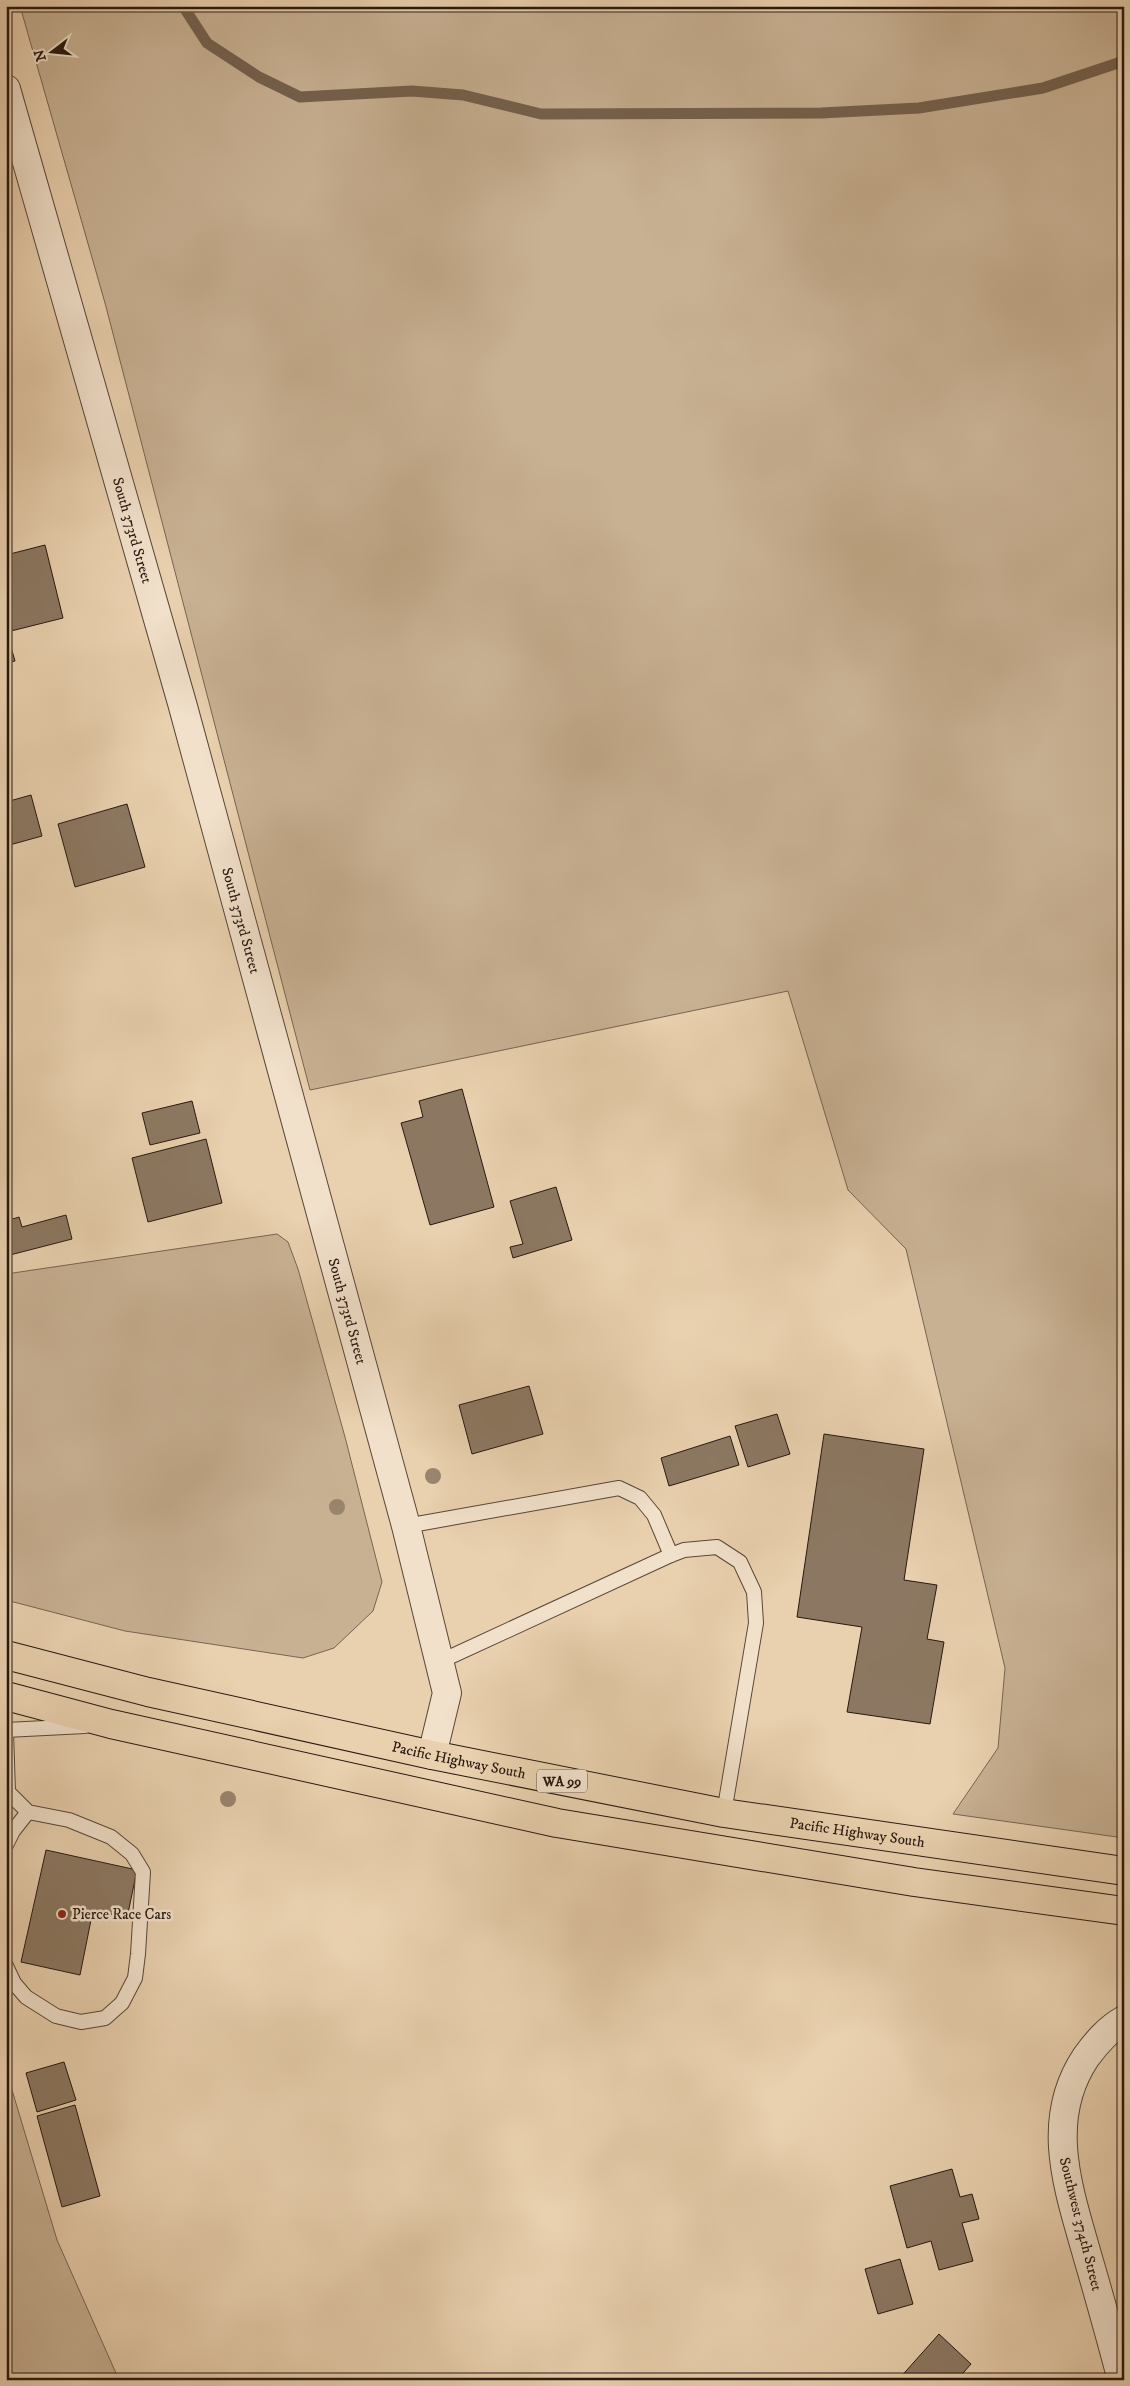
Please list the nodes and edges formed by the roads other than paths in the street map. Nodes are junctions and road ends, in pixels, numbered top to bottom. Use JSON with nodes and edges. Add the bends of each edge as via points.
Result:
{"nodes":[{"id":1,"x":6,"y":89,"type":"edge"},
{"id":2,"x":406,"y":1526,"type":"junction"},
{"id":3,"x":671,"y":1555,"type":"junction"},
{"id":4,"x":6,"y":1655,"type":"edge"},
{"id":5,"x":439,"y":1662,"type":"junction"},
{"id":6,"x":6,"y":1696,"type":"edge"},
{"id":7,"x":111,"y":1724,"type":"junction"},
{"id":8,"x":6,"y":1731,"type":"edge"},
{"id":9,"x":432,"y":1755,"type":"junction"},
{"id":10,"x":28,"y":1812,"type":"junction"},
{"id":11,"x":724,"y":1813,"type":"junction"},
{"id":12,"x":6,"y":1845,"type":"edge"},
{"id":13,"x":1124,"y":1871,"type":"edge"},
{"id":14,"x":1124,"y":1911,"type":"edge"},
{"id":15,"x":6,"y":1966,"type":"edge"},
{"id":16,"x":1124,"y":2020,"type":"edge"},
{"id":17,"x":1122,"y":2380,"type":"edge"}],
"edges":[{"from":1,"to":2,"type":"street","name":"South 373rd Street","via":[[182,703]]},
{"from":2,"to":3,"type":"lane","via":[[619,1488],[640,1498],[654,1515]]},
{"from":2,"to":5,"type":"street","name":"South 373rd Street"},
{"from":3,"to":5,"type":"lane"},
{"from":3,"to":11,"type":"lane","via":[[684,1550],[717,1547],[740,1562],[754,1592],[756,1623]]},
{"from":4,"to":9,"type":"main road","name":"Pacific Highway South","number":"WA 99","via":[[148,1692]]},
{"from":5,"to":9,"type":"street","name":"South 373rd Street","via":[[447,1694]]},
{"from":6,"to":7,"type":"main road"},
{"from":7,"to":8,"type":"lane"},
{"from":7,"to":14,"type":"main road","via":[[557,1823],[914,1882]]},
{"from":8,"to":10,"type":"lane","via":[[8,1792]]},
{"from":9,"to":11,"type":"main road","name":"Pacific Highway South","number":"WA 99"},
{"from":10,"to":12,"type":"lane"},
{"from":10,"to":15,"type":"lane","via":[[77,1823],[111,1837],[132,1854],[144,1872],[135,1978],[122,2003],[105,2018],[81,2022],[56,2016],[26,1997]]},
{"from":11,"to":13,"type":"main road","name":"Pacific Highway South","number":"WA 99"},
{"from":16,"to":17,"type":"street","name":"Southwest 374th Street","via":[[1112,2026],[1095,2044],[1075,2074],[1063,2110],[1062,2153],[1072,2202]]}]}
